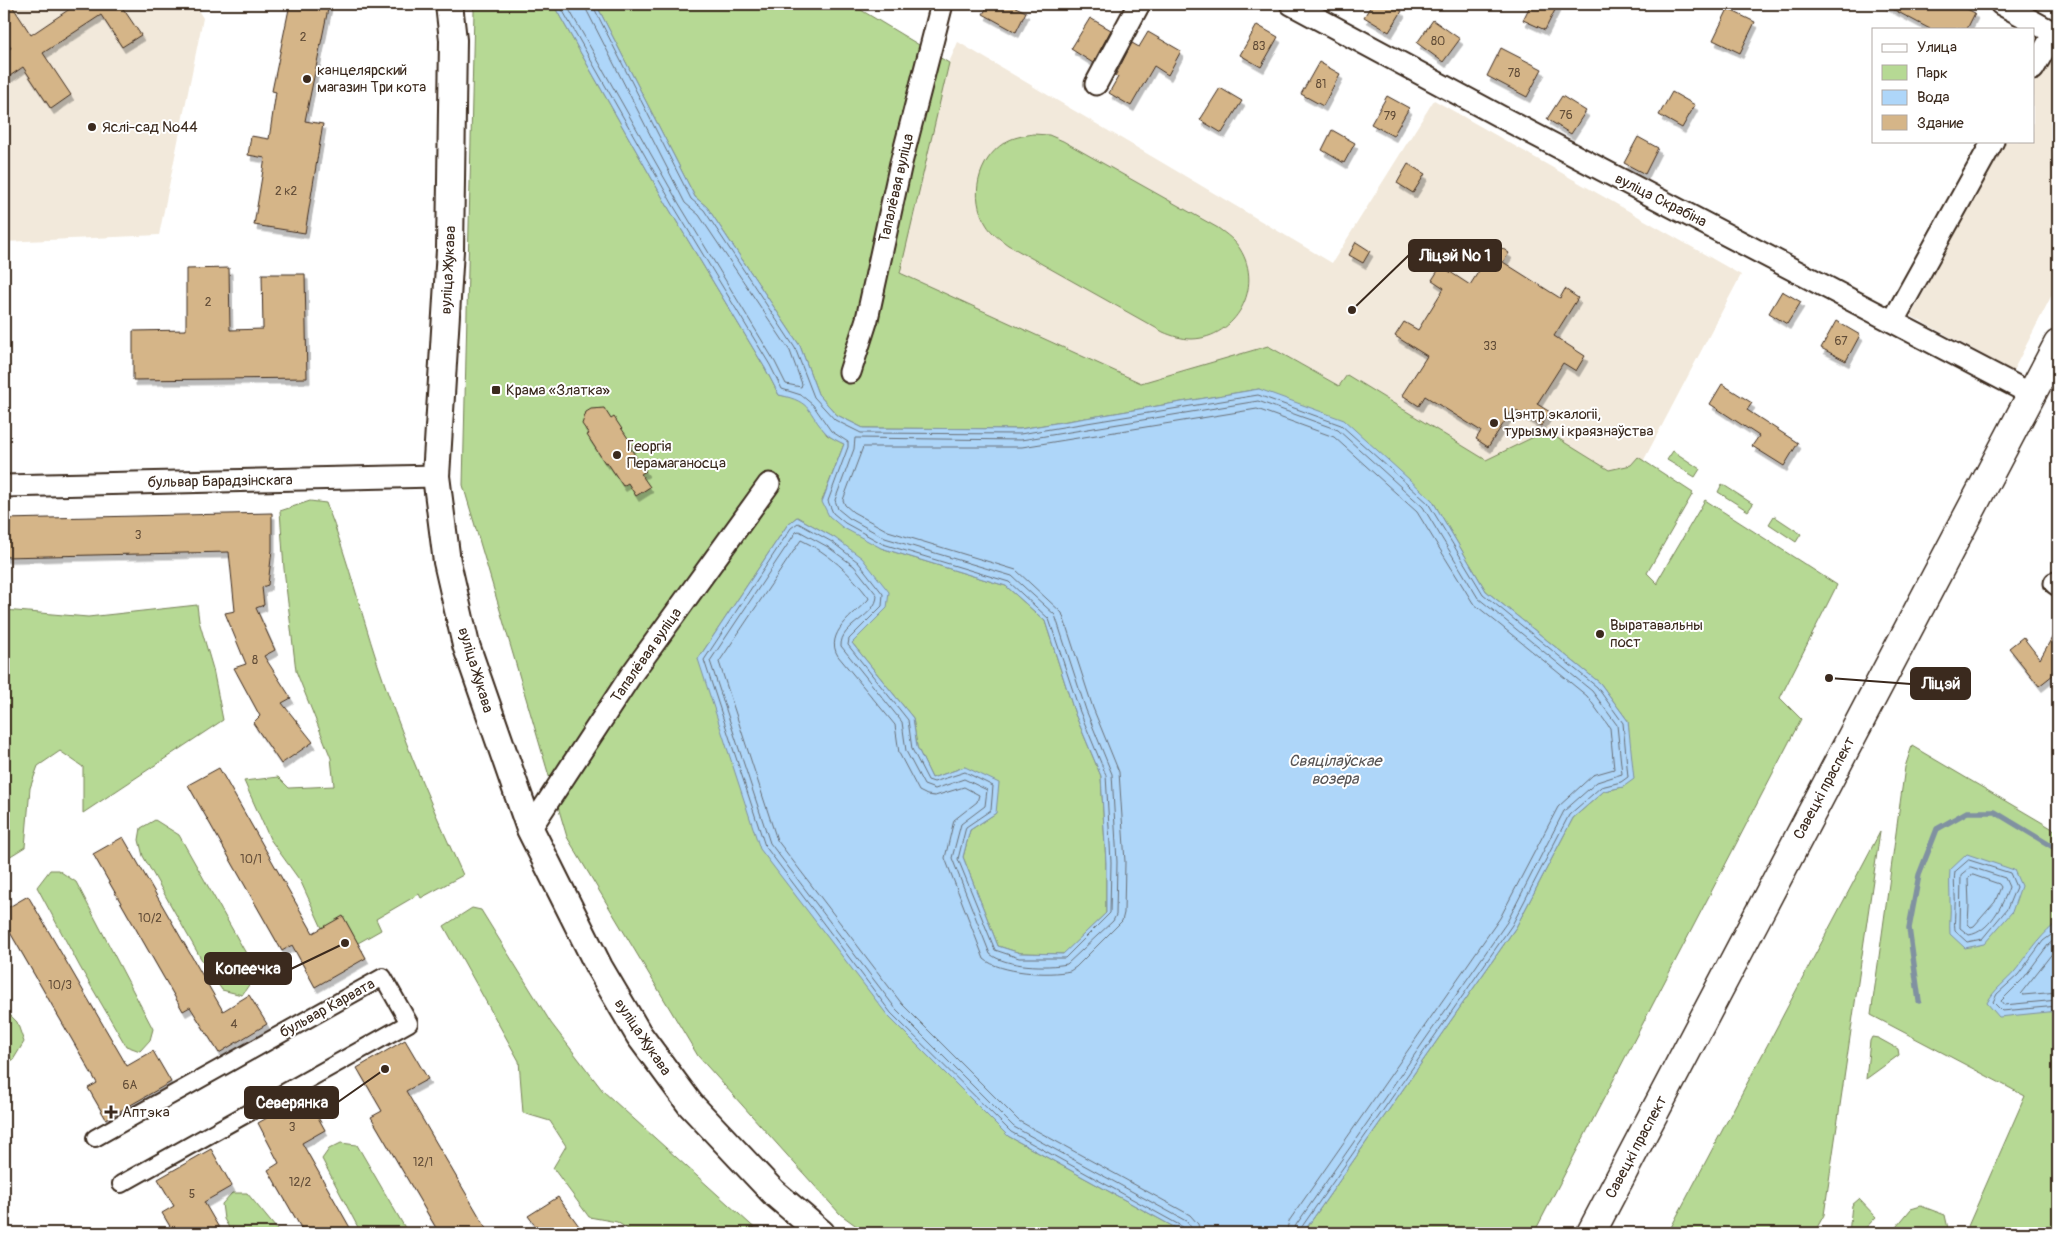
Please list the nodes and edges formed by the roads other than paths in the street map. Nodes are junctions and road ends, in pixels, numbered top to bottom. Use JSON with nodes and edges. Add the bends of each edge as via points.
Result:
{"nodes":[{"id":1,"x":449,"y":4,"type":"edge"},
{"id":2,"x":942,"y":4,"type":"edge"},
{"id":3,"x":1139,"y":4,"type":"edge"},
{"id":4,"x":1291,"y":4,"type":"edge"},
{"id":5,"x":2001,"y":4,"type":"edge"},
{"id":6,"x":2034,"y":67,"type":"edge"},
{"id":7,"x":1096,"y":84,"type":"dead end"},
{"id":8,"x":1992,"y":142,"type":"edge"},
{"id":9,"x":1892,"y":321,"type":"junction"},
{"id":10,"x":2058,"y":344,"type":"edge"},
{"id":11,"x":850,"y":372,"type":"dead end"},
{"id":12,"x":2031,"y":394,"type":"junction"},
{"id":13,"x":436,"y":476,"type":"junction"},
{"id":14,"x":769,"y":484,"type":"dead end"},
{"id":15,"x":4,"y":486,"type":"edge"},
{"id":16,"x":530,"y":829,"type":"junction"},
{"id":17,"x":95,"y":1138,"type":"dead end"},
{"id":18,"x":121,"y":1184,"type":"dead end"},
{"id":19,"x":821,"y":1233,"type":"edge"},
{"id":20,"x":1591,"y":1233,"type":"edge"}],
"edges":[{"from":1,"to":13,"type":"street","name":"вуліца Жукава","via":[[453,40],[450,250]]},
{"from":2,"to":11,"type":"street","name":"Тапалёвая вуліца","via":[[901,163],[867,319]]},
{"from":3,"to":7,"type":"street"},
{"from":4,"to":9,"type":"street","name":"вуліца Скрабіна"},
{"from":5,"to":6,"type":"street","via":[[2054,32]]},
{"from":8,"to":9,"type":"street"},
{"from":9,"to":12,"type":"street","name":"вуліца Скрабіна"},
{"from":10,"to":12,"type":"main road","name":"Савецкі праспект"},
{"from":12,"to":20,"type":"main road","name":"Савецкі праспект"},
{"from":13,"to":15,"type":"street","name":"бульвар Барадзінскага"},
{"from":13,"to":16,"type":"street","name":"вуліца Жукава","via":[[447,562],[466,646]]},
{"from":14,"to":16,"type":"street","name":"Тапалёвая вуліца","via":[[631,675]]},
{"from":16,"to":19,"type":"street","name":"вуліца Жукава","via":[[598,967],[639,1035],[690,1104],[773,1192]]},
{"from":17,"to":18,"type":"street","name":"бульвар Карвата","via":[[383,977],[409,1023]]}]}
